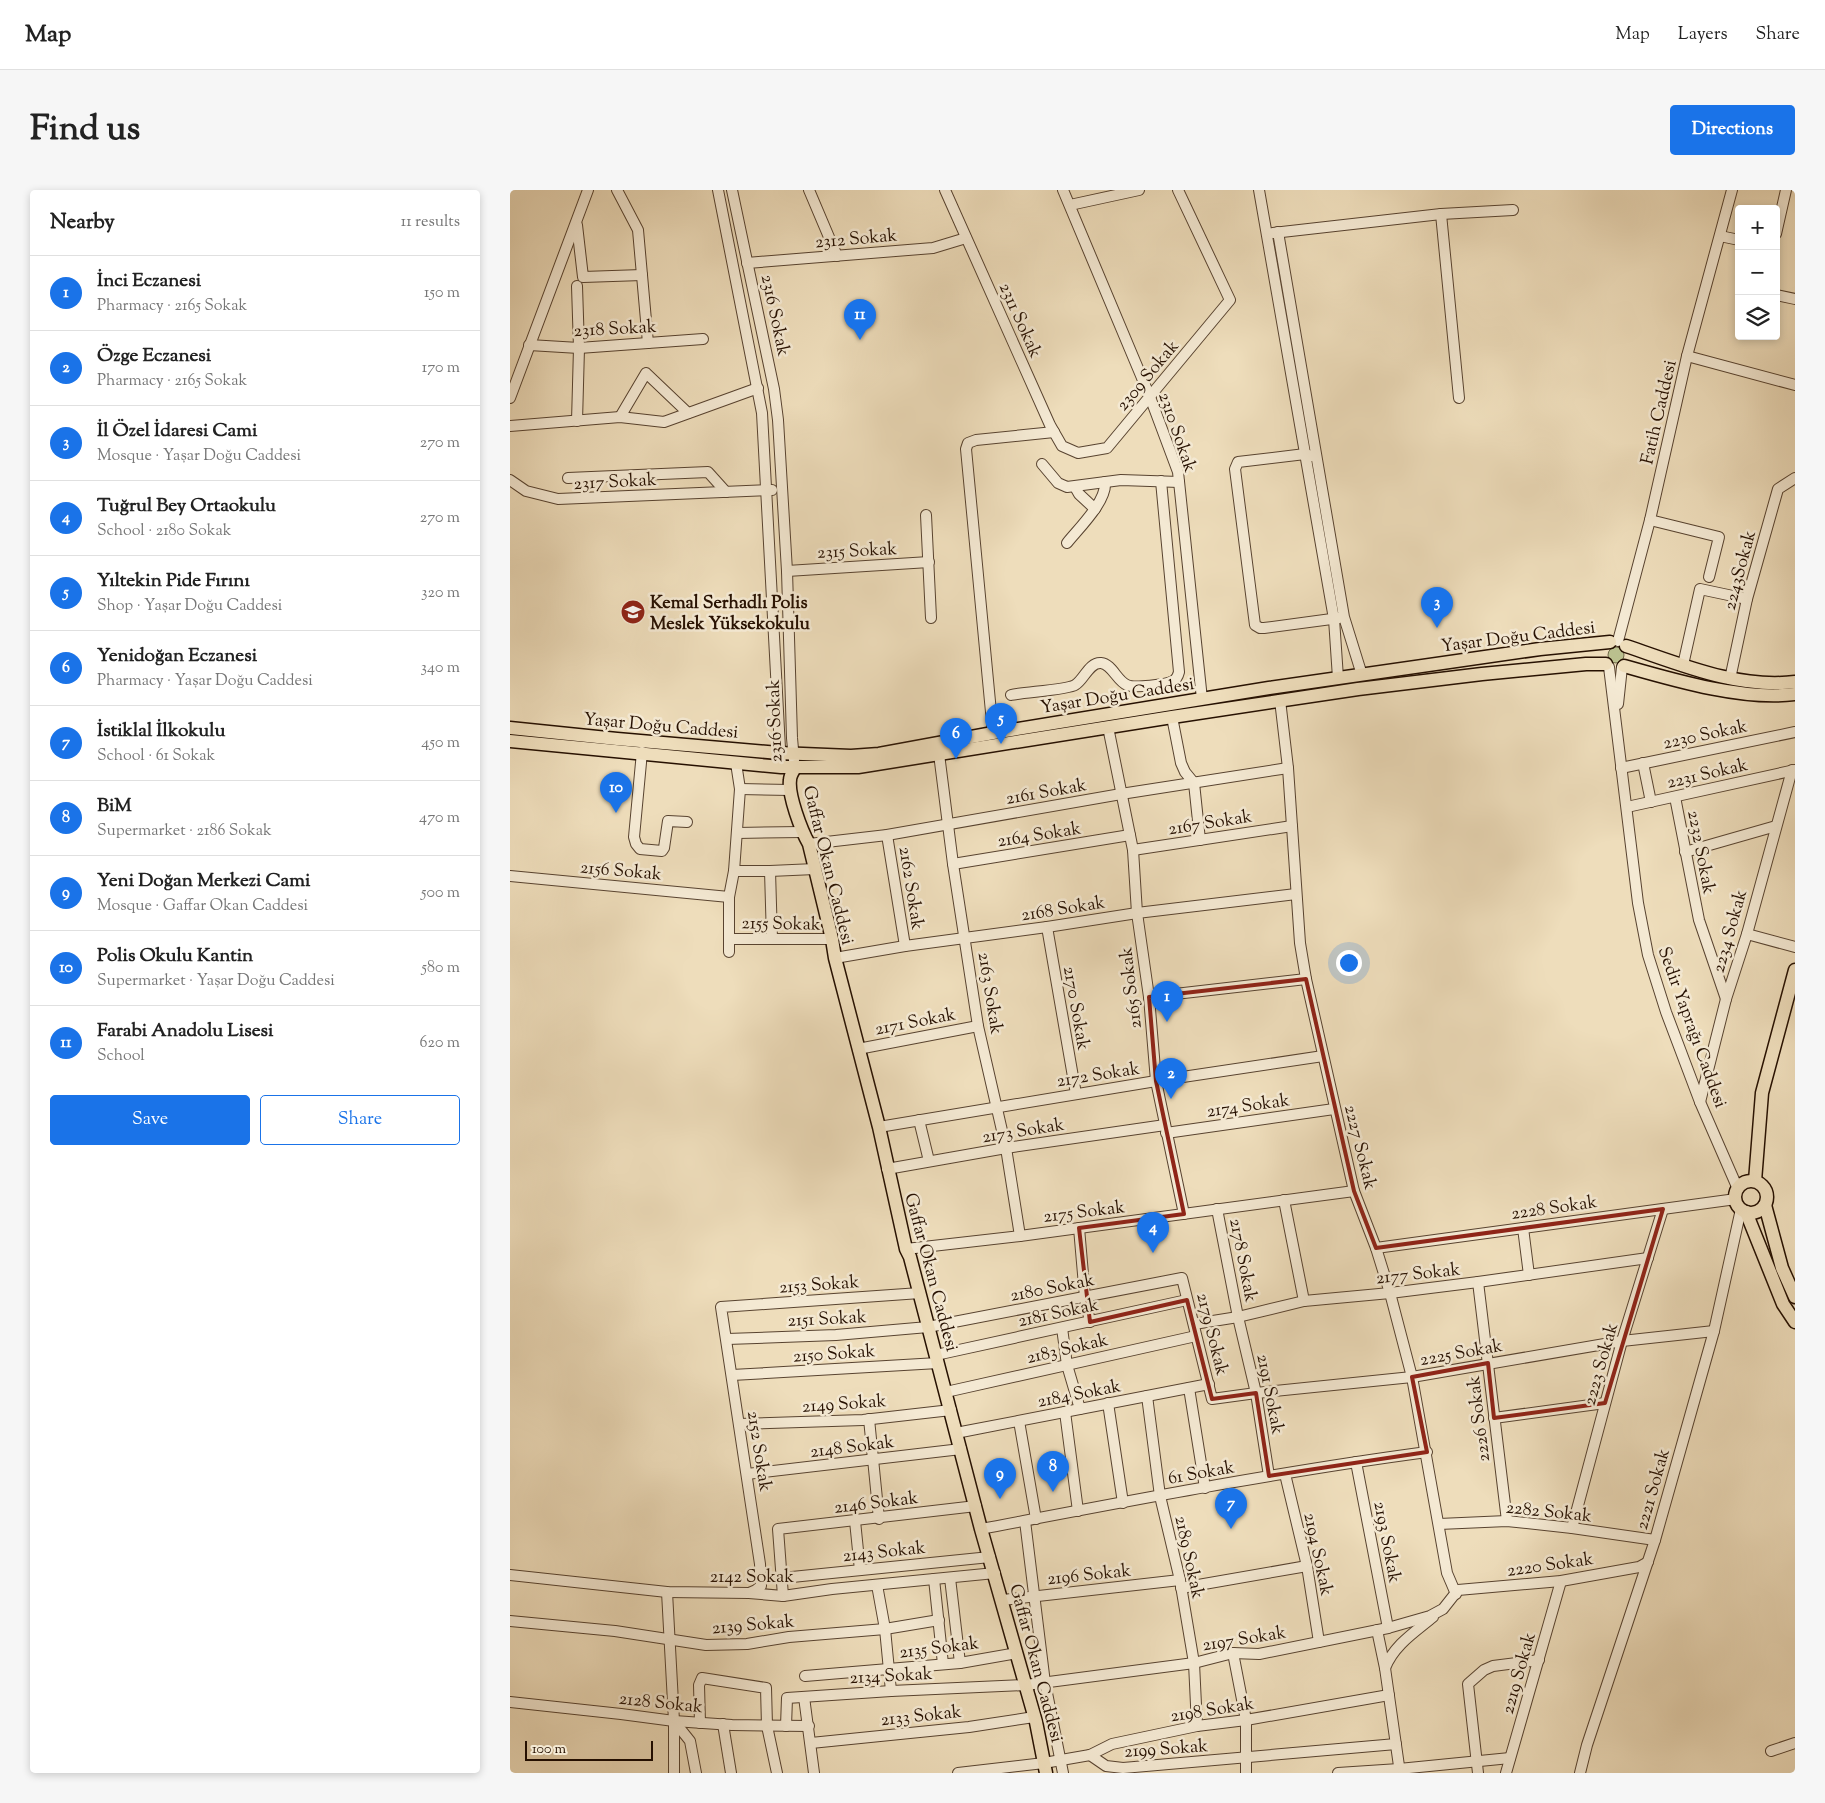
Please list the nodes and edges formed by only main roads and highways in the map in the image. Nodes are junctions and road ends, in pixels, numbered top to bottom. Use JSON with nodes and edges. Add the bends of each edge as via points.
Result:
{"nodes":[{"id":1,"x":1618,"y":643,"type":"junction"},
{"id":2,"x":1607,"y":665,"type":"junction"},
{"id":3,"x":1623,"y":667,"type":"junction"},
{"id":4,"x":1795,"y":682,"type":"edge"},
{"id":5,"x":1795,"y":694,"type":"edge"},
{"id":6,"x":510,"y":728,"type":"edge"},
{"id":7,"x":510,"y":741,"type":"edge"},
{"id":8,"x":796,"y":766,"type":"junction"},
{"id":9,"x":781,"y":767,"type":"junction"},
{"id":10,"x":790,"y":784,"type":"junction"},
{"id":11,"x":1795,"y":970,"type":"edge"},
{"id":12,"x":1755,"y":1182,"type":"junction"},
{"id":13,"x":1740,"y":1202,"type":"junction"},
{"id":14,"x":1765,"y":1205,"type":"junction"},
{"id":15,"x":1795,"y":1297,"type":"edge"},
{"id":16,"x":1795,"y":1322,"type":"edge"},
{"id":17,"x":1045,"y":1768,"type":"edge"}],
"edges":[{"from":1,"to":2,"type":"main road","via":[[1606,645],[1602,652]]},
{"from":1,"to":3,"type":"main road","via":[[1630,656]]},
{"from":1,"to":4,"type":"main road","name":"Yaşar Doğu Caddesi","via":[[1730,679],[1777,684]]},
{"from":1,"to":6,"type":"main road","name":"Yaşar Doğu Caddesi","via":[[1540,649],[1338,678],[878,754],[779,753]]},
{"from":2,"to":3,"type":"main road","via":[[1615,669]]},
{"from":2,"to":8,"type":"main road","name":"Yaşar Doğu Caddesi","via":[[1586,664],[1482,674],[1280,700],[858,767]]},
{"from":3,"to":5,"type":"main road","via":[[1749,695]]},
{"from":7,"to":9,"type":"main road","name":"Yaşar Doğu Caddesi"},
{"from":8,"to":9,"type":"main road","name":"Yaşar Doğu Caddesi"},
{"from":8,"to":10,"type":"main road","name":"2316 Sokak"},
{"from":9,"to":10,"type":"main road","name":"2316 Sokak"},
{"from":10,"to":17,"type":"main road","name":"Gaffar Okan Caddesi","via":[[802,832],[809,844],[906,1249],[1026,1685]]},
{"from":11,"to":12,"type":"main road","via":[[1762,1093]]},
{"from":12,"to":13,"type":"main road","via":[[1745,1182]]},
{"from":12,"to":14,"type":"main road","via":[[1766,1191]]},
{"from":13,"to":14,"type":"main road","via":[[1757,1212]]},
{"from":13,"to":16,"type":"main road"},
{"from":14,"to":15,"type":"main road","via":[[1782,1268]]}]}
